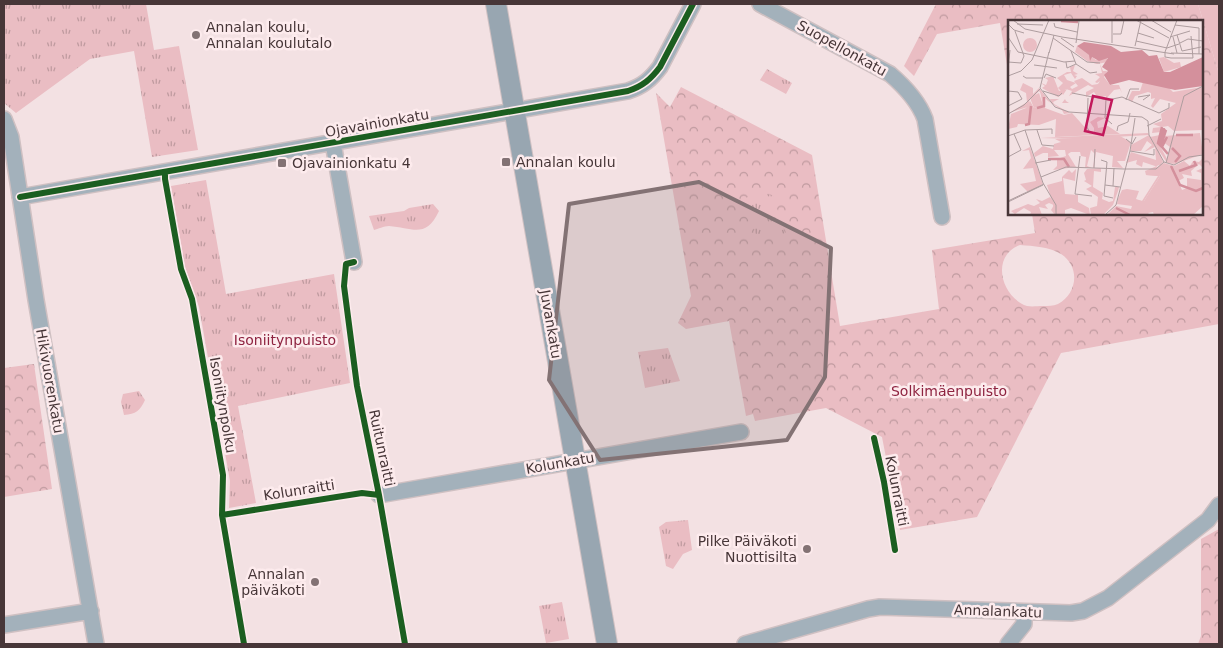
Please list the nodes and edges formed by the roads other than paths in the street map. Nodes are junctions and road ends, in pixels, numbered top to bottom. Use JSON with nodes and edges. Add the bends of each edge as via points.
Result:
{"nodes":[{"id":1,"x":496,"y":4,"type":"edge"},
{"id":2,"x":693,"y":4,"type":"edge"},
{"id":3,"x":760,"y":4,"type":"edge"},
{"id":4,"x":514,"y":111,"type":"junction"},
{"id":5,"x":4,"y":118,"type":"edge"},
{"id":6,"x":333,"y":143,"type":"junction"},
{"id":7,"x":20,"y":197,"type":"junction"},
{"id":8,"x":942,"y":217,"type":"dead end"},
{"id":9,"x":354,"y":262,"type":"dead end"},
{"id":10,"x":741,"y":432,"type":"dead end"},
{"id":11,"x":574,"y":460,"type":"junction"},
{"id":12,"x":379,"y":494,"type":"dead end"},
{"id":13,"x":1219,"y":505,"type":"edge"},
{"id":14,"x":91,"y":611,"type":"junction"},
{"id":15,"x":1024,"y":612,"type":"junction"},
{"id":16,"x":4,"y":625,"type":"edge"},
{"id":17,"x":96,"y":644,"type":"edge"},
{"id":18,"x":606,"y":644,"type":"edge"},
{"id":19,"x":745,"y":644,"type":"edge"},
{"id":20,"x":1008,"y":644,"type":"edge"}],
"edges":[{"from":1,"to":4,"type":"main road","name":"Juvankatu"},
{"from":2,"to":4,"type":"street","name":"Ojavainionkatu","via":[[660,67],[644,84],[628,90]]},
{"from":3,"to":8,"type":"street","name":"Suopellonkatu","via":[[890,74],[907,88],[925,119]]},
{"from":4,"to":6,"type":"street","name":"Ojavainionkatu"},
{"from":4,"to":11,"type":"main road","name":"Juvankatu"},
{"from":5,"to":7,"type":"street","name":"Hikivuorenkatu","via":[[12,137]]},
{"from":6,"to":7,"type":"street","name":"Ojavainionkatu"},
{"from":6,"to":9,"type":"street"},
{"from":7,"to":14,"type":"street","name":"Hikivuorenkatu"},
{"from":10,"to":11,"type":"street","name":"Kolunkatu"},
{"from":11,"to":12,"type":"street","name":"Kolunkatu"},
{"from":11,"to":18,"type":"main road","name":"Juvankatu"},
{"from":13,"to":15,"type":"street","name":"Annalankatu","via":[[1208,520],[1108,598],[1083,611]]},
{"from":14,"to":16,"type":"street"},
{"from":14,"to":17,"type":"street","name":"Hikivuorenkatu"},
{"from":15,"to":19,"type":"street","name":"Annalankatu","via":[[868,609]]},
{"from":15,"to":20,"type":"street","via":[[1024,624]]}]}
